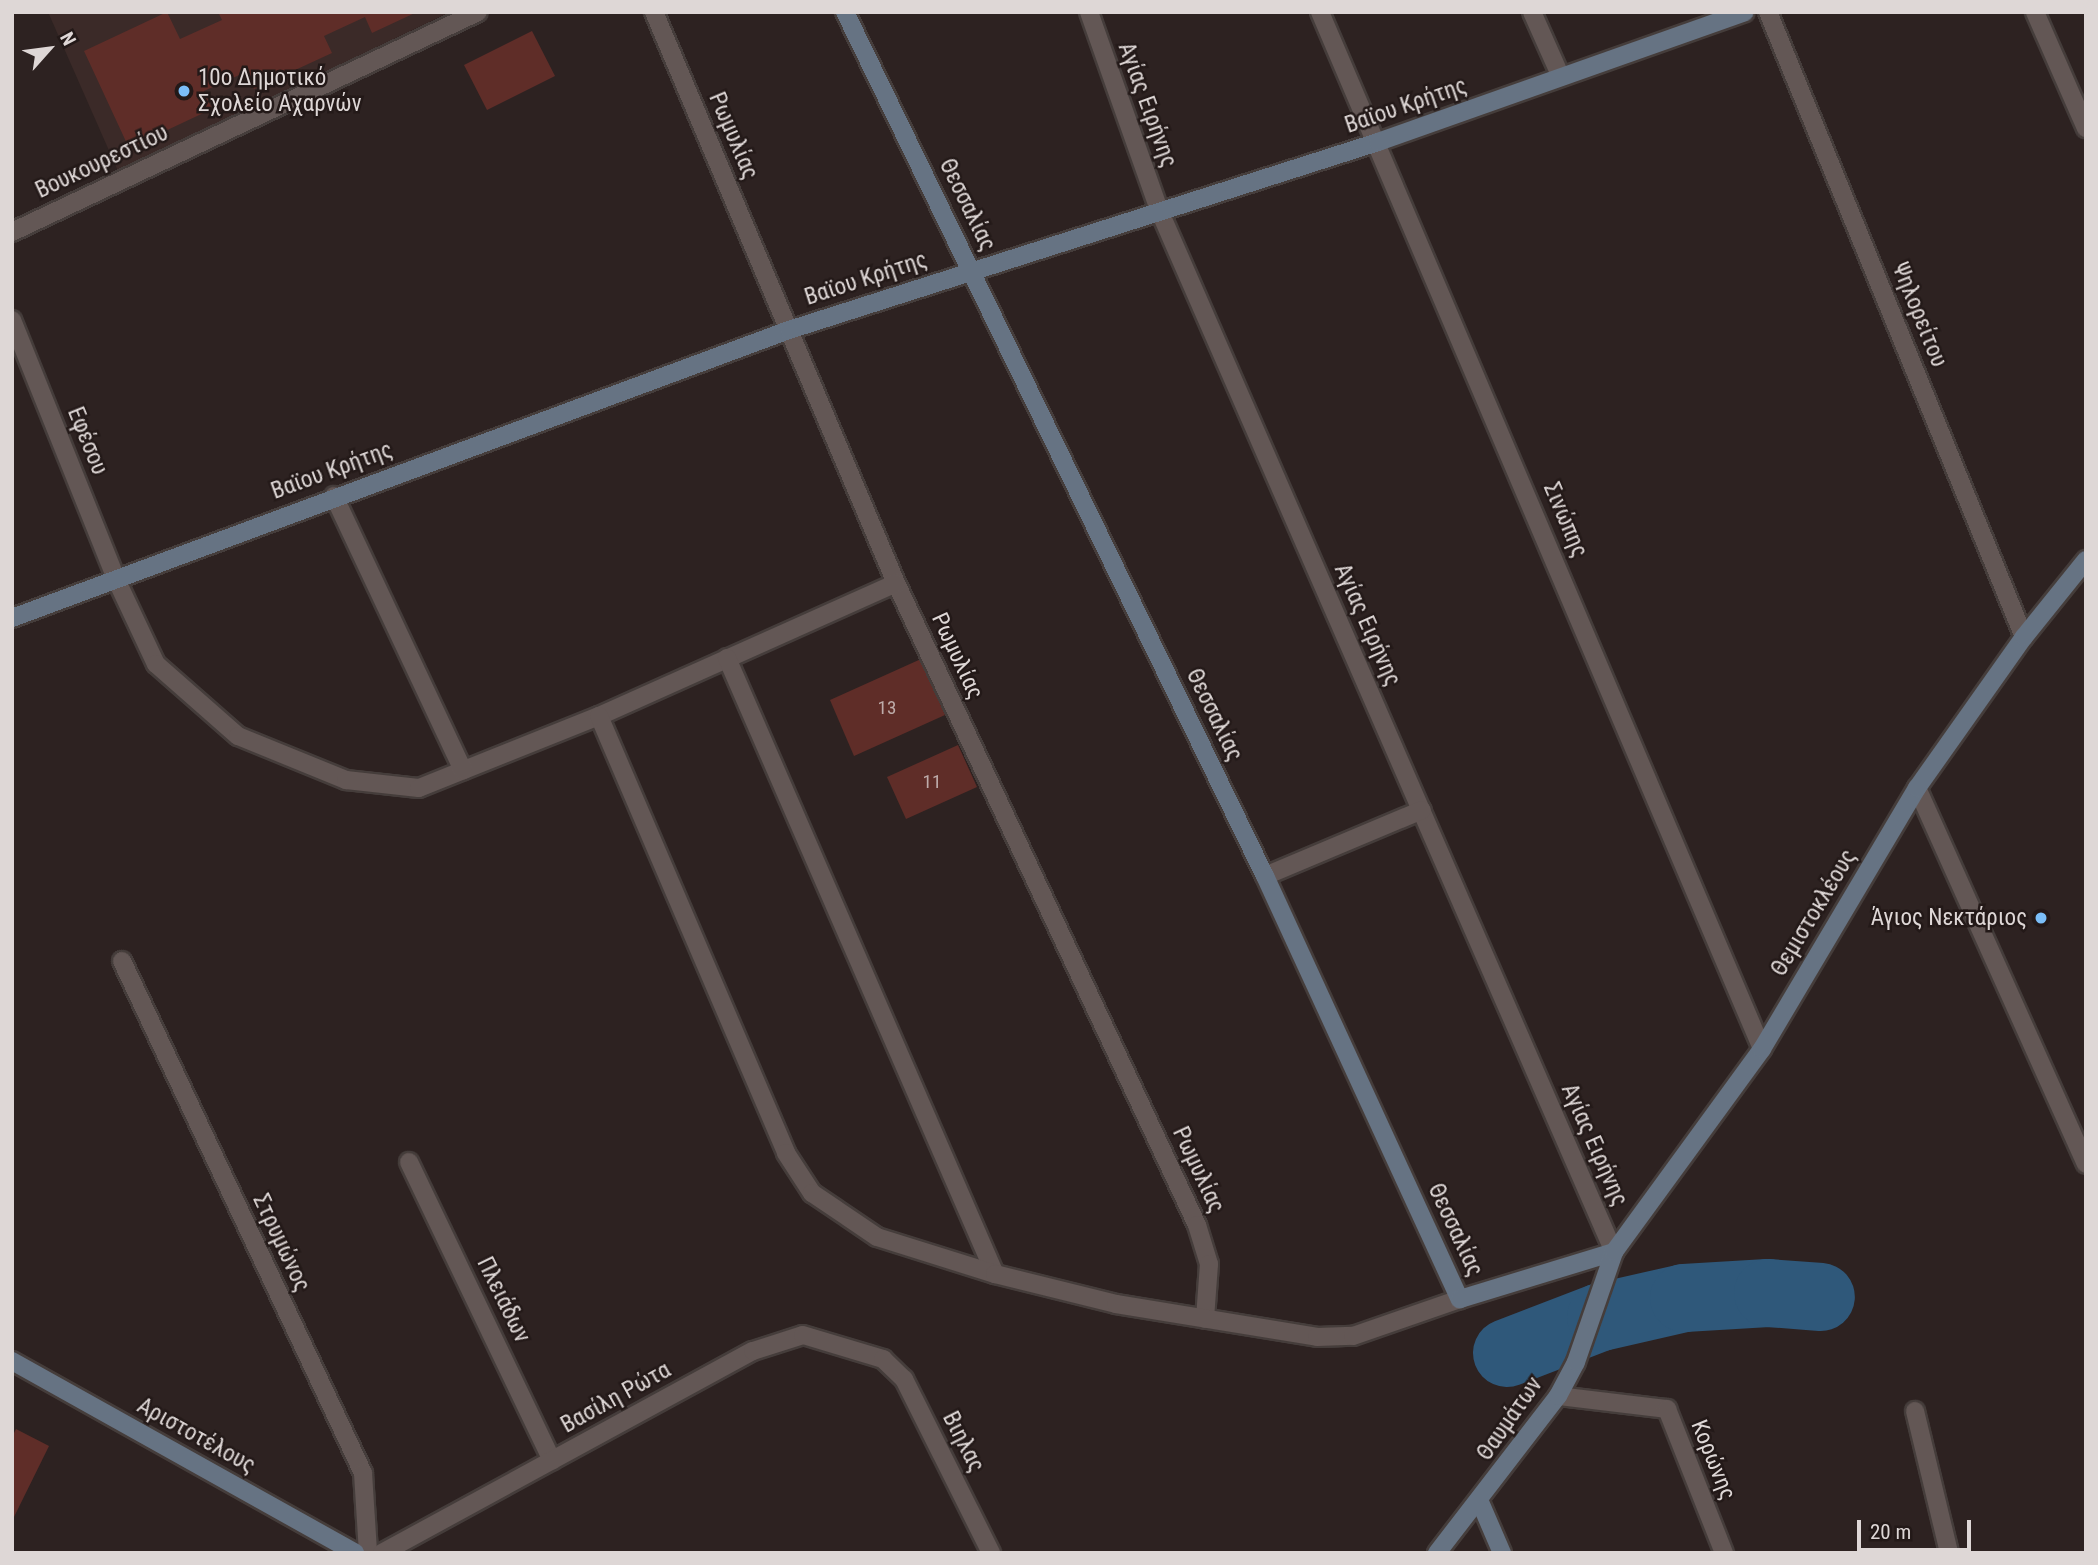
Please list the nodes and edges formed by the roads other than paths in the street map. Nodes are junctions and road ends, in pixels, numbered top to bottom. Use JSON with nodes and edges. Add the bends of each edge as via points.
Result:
{"nodes":[{"id":1,"x":478,"y":12,"type":"edge"},
{"id":2,"x":654,"y":12,"type":"edge"},
{"id":3,"x":845,"y":12,"type":"edge"},
{"id":4,"x":1088,"y":12,"type":"edge"},
{"id":5,"x":1320,"y":12,"type":"edge"},
{"id":6,"x":1532,"y":12,"type":"edge"},
{"id":7,"x":1745,"y":12,"type":"edge"},
{"id":8,"x":1768,"y":12,"type":"edge"},
{"id":9,"x":2035,"y":12,"type":"edge"},
{"id":10,"x":1561,"y":77,"type":"junction"},
{"id":11,"x":2086,"y":128,"type":"edge"},
{"id":12,"x":1378,"y":142,"type":"junction"},
{"id":13,"x":1160,"y":212,"type":"junction"},
{"id":14,"x":12,"y":232,"type":"edge"},
{"id":15,"x":972,"y":270,"type":"junction"},
{"id":16,"x":12,"y":320,"type":"edge"},
{"id":17,"x":789,"y":330,"type":"junction"},
{"id":18,"x":334,"y":496,"type":"junction"},
{"id":19,"x":2086,"y":560,"type":"edge"},
{"id":20,"x":116,"y":579,"type":"junction"},
{"id":21,"x":896,"y":583,"type":"junction"},
{"id":22,"x":12,"y":618,"type":"edge"},
{"id":23,"x":2024,"y":637,"type":"junction"},
{"id":24,"x":727,"y":658,"type":"junction"},
{"id":25,"x":599,"y":716,"type":"junction"},
{"id":26,"x":463,"y":770,"type":"junction"},
{"id":27,"x":1917,"y":789,"type":"junction"},
{"id":28,"x":1422,"y":810,"type":"junction"},
{"id":29,"x":1265,"y":876,"type":"junction"},
{"id":30,"x":121,"y":961,"type":"dead end"},
{"id":31,"x":1762,"y":1049,"type":"junction"},
{"id":32,"x":409,"y":1162,"type":"dead end"},
{"id":33,"x":2086,"y":1164,"type":"edge"},
{"id":34,"x":1614,"y":1252,"type":"junction"},
{"id":35,"x":995,"y":1274,"type":"junction"},
{"id":36,"x":1598,"y":1298,"type":"joint"},
{"id":37,"x":1460,"y":1299,"type":"junction"},
{"id":38,"x":1205,"y":1319,"type":"junction"},
{"id":39,"x":883,"y":1359,"type":"joint"},
{"id":40,"x":12,"y":1361,"type":"edge"},
{"id":41,"x":1558,"y":1396,"type":"junction"},
{"id":42,"x":1915,"y":1410,"type":"dead end"},
{"id":43,"x":552,"y":1460,"type":"junction"},
{"id":44,"x":1480,"y":1502,"type":"junction"},
{"id":45,"x":355,"y":1553,"type":"edge"},
{"id":46,"x":368,"y":1553,"type":"edge"},
{"id":47,"x":382,"y":1553,"type":"edge"},
{"id":48,"x":991,"y":1553,"type":"edge"},
{"id":49,"x":1437,"y":1553,"type":"edge"},
{"id":50,"x":1502,"y":1553,"type":"edge"},
{"id":51,"x":1724,"y":1553,"type":"edge"},
{"id":52,"x":1949,"y":1553,"type":"edge"}],
"edges":[{"from":1,"to":14,"type":"street","name":"Βουκουρεστίου"},
{"from":2,"to":17,"type":"street","name":"Ρωμυλίας"},
{"from":3,"to":15,"type":"street","name":"Θεσσαλίας"},
{"from":4,"to":13,"type":"street","name":"Αγίας Ειρήνης"},
{"from":5,"to":12,"type":"street","name":"Σινώπης"},
{"from":6,"to":10,"type":"street"},
{"from":7,"to":10,"type":"street","name":"Βαϊου Κρήτης"},
{"from":8,"to":23,"type":"street","name":"Ψηλορείτου"},
{"from":9,"to":11,"type":"street"},
{"from":10,"to":12,"type":"street","name":"Βαϊου Κρήτης"},
{"from":12,"to":13,"type":"street","name":"Βαϊου Κρήτης"},
{"from":12,"to":31,"type":"street","name":"Σινώπης"},
{"from":13,"to":15,"type":"street","name":"Βαϊου Κρήτης"},
{"from":13,"to":28,"type":"street","name":"Αγίας Ειρήνης"},
{"from":15,"to":17,"type":"street","name":"Βαϊου Κρήτης"},
{"from":15,"to":29,"type":"street","name":"Θεσσαλίας"},
{"from":16,"to":20,"type":"street","name":"Εφέσου"},
{"from":17,"to":18,"type":"street","name":"Βαϊου Κρήτης"},
{"from":17,"to":21,"type":"street","name":"Ρωμυλίας"},
{"from":18,"to":20,"type":"street","name":"Βαϊου Κρήτης"},
{"from":18,"to":26,"type":"street"},
{"from":19,"to":23,"type":"street","name":"Θεμιστοκλέους"},
{"from":20,"to":22,"type":"street","name":"Βαϊου Κρήτης"},
{"from":20,"to":26,"type":"street","name":"Εφέσου","via":[[156,664],[238,736],[346,780],[419,788]]},
{"from":21,"to":24,"type":"street","name":"Εφέσου"},
{"from":21,"to":38,"type":"street","name":"Ρωμυλίας","via":[[1197,1225],[1209,1264]]},
{"from":23,"to":27,"type":"street","name":"Θεμιστοκλέους"},
{"from":24,"to":25,"type":"street","name":"Εφέσου"},
{"from":24,"to":35,"type":"street"},
{"from":25,"to":26,"type":"street","name":"Εφέσου"},
{"from":25,"to":35,"type":"street","via":[[786,1153],[812,1193],[877,1237]]},
{"from":27,"to":31,"type":"street","name":"Θεμιστοκλέους"},
{"from":27,"to":33,"type":"street"},
{"from":28,"to":29,"type":"street"},
{"from":28,"to":34,"type":"street","name":"Αγίας Ειρήνης"},
{"from":29,"to":37,"type":"street","name":"Θεσσαλίας"},
{"from":30,"to":46,"type":"street","name":"Στρυμώνος","via":[[363,1473]]},
{"from":31,"to":34,"type":"street","name":"Θεμιστοκλέους"},
{"from":32,"to":43,"type":"street","name":"Πλειάδων"},
{"from":34,"to":36,"type":"street","name":"Θεμιστοκλέους"},
{"from":34,"to":37,"type":"street","name":"Θεσσαλίας"},
{"from":35,"to":38,"type":"street","via":[[1116,1304]]},
{"from":36,"to":41,"type":"street","name":"Θαυμάτων","via":[[1576,1362]]},
{"from":37,"to":38,"type":"street","via":[[1353,1336],[1317,1337]]},
{"from":39,"to":43,"type":"street","name":"Βασίλη Ρώτα","via":[[803,1335],[753,1351]]},
{"from":39,"to":48,"type":"street","name":"Βιηλας","via":[[904,1379]]},
{"from":40,"to":45,"type":"street","name":"Αριστοτέλους"},
{"from":41,"to":44,"type":"street","name":"Θαυμάτων"},
{"from":41,"to":51,"type":"street","name":"Κορώνης","via":[[1667,1409]]},
{"from":42,"to":52,"type":"street"},
{"from":43,"to":47,"type":"street","name":"Βασίλη Ρώτα"},
{"from":44,"to":49,"type":"street","name":"Θαυμάτων"},
{"from":44,"to":50,"type":"street"}]}
